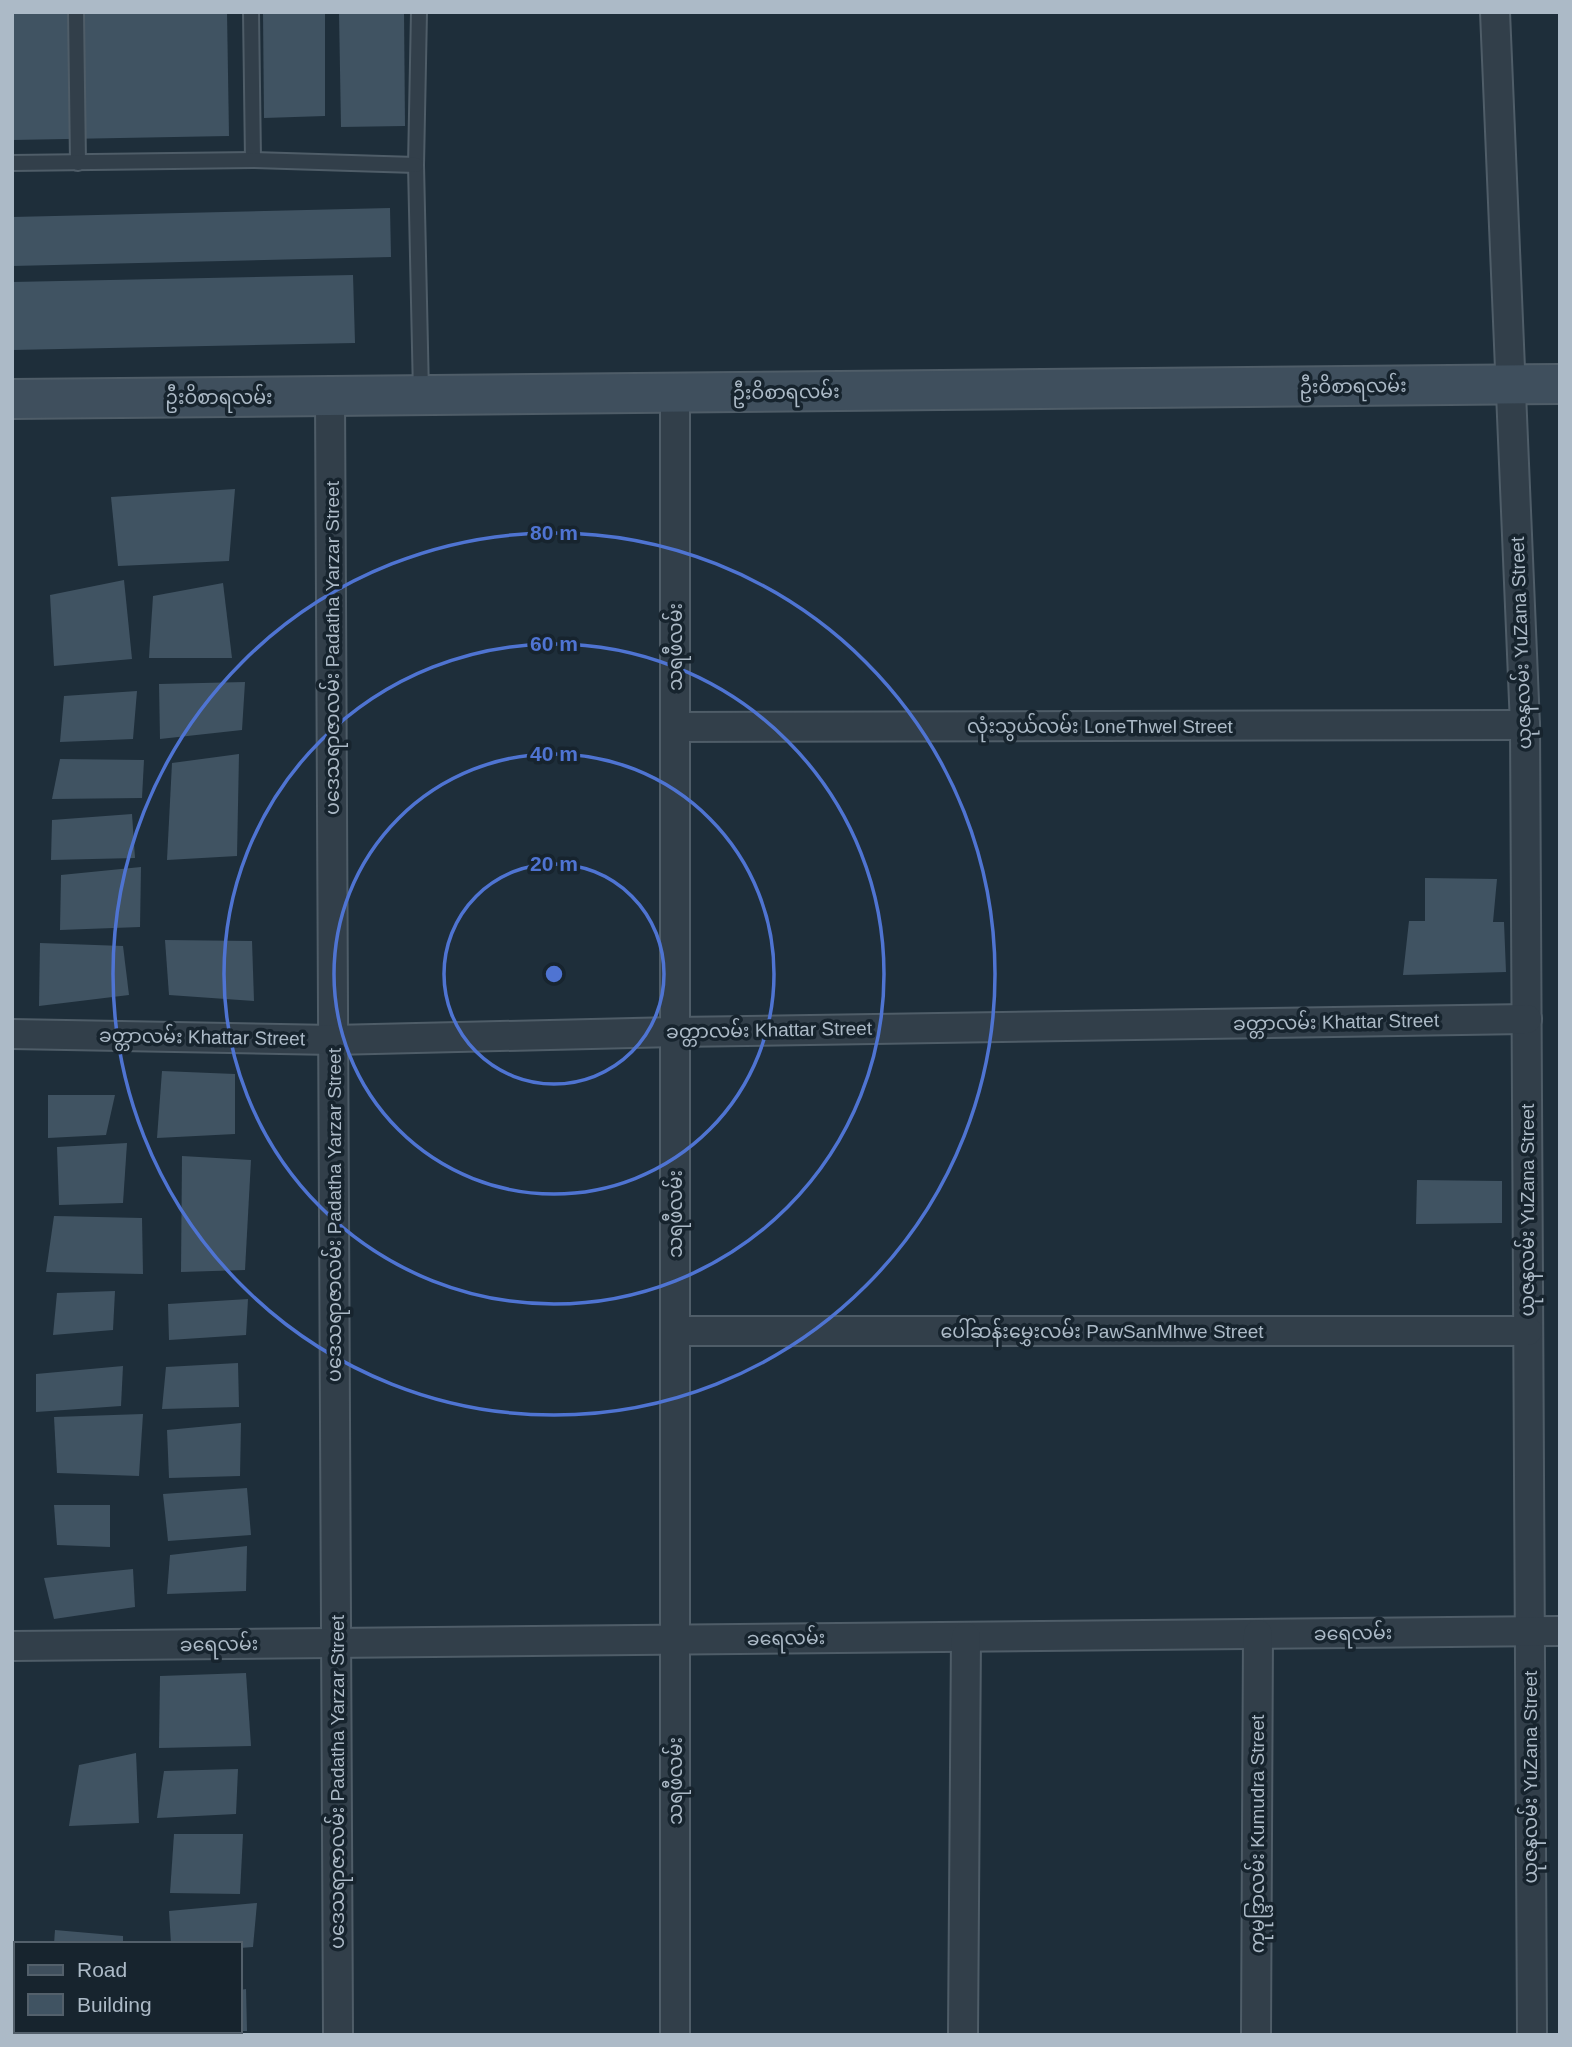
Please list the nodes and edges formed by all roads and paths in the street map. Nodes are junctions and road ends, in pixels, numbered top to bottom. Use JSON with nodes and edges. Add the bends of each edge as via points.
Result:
{"nodes":[{"id":1,"x":76,"y":12,"type":"edge"},
{"id":2,"x":251,"y":12,"type":"edge"},
{"id":3,"x":419,"y":12,"type":"edge"},
{"id":4,"x":1495,"y":12,"type":"edge"},
{"id":5,"x":253,"y":160,"type":"junction"},
{"id":6,"x":12,"y":163,"type":"edge"},
{"id":7,"x":78,"y":163,"type":"junction"},
{"id":8,"x":416,"y":164,"type":"junction"},
{"id":9,"x":1560,"y":384,"type":"edge"},
{"id":10,"x":1511,"y":385,"type":"junction"},
{"id":11,"x":675,"y":393,"type":"junction"},
{"id":12,"x":421,"y":394,"type":"junction"},
{"id":13,"x":331,"y":396,"type":"junction"},
{"id":14,"x":12,"y":399,"type":"edge"},
{"id":15,"x":1525,"y":725,"type":"junction"},
{"id":16,"x":675,"y":727,"type":"junction"},
{"id":17,"x":1527,"y":1019,"type":"junction"},
{"id":18,"x":675,"y":1032,"type":"junction"},
{"id":19,"x":12,"y":1034,"type":"edge"},
{"id":20,"x":333,"y":1040,"type":"junction"},
{"id":21,"x":675,"y":1331,"type":"junction"},
{"id":22,"x":1528,"y":1331,"type":"junction"},
{"id":23,"x":1530,"y":1631,"type":"junction"},
{"id":24,"x":1560,"y":1631,"type":"edge"},
{"id":25,"x":1258,"y":1634,"type":"junction"},
{"id":26,"x":966,"y":1637,"type":"junction"},
{"id":27,"x":675,"y":1639,"type":"junction"},
{"id":28,"x":337,"y":1643,"type":"junction"},
{"id":29,"x":12,"y":1646,"type":"edge"},
{"id":30,"x":338,"y":2035,"type":"edge"},
{"id":31,"x":675,"y":2035,"type":"edge"},
{"id":32,"x":963,"y":2035,"type":"edge"},
{"id":33,"x":1256,"y":2035,"type":"edge"},
{"id":34,"x":1532,"y":2035,"type":"edge"}],
"edges":[{"from":1,"to":7,"type":"lane"},
{"from":2,"to":5,"type":"lane"},
{"from":3,"to":8,"type":"lane"},
{"from":4,"to":10,"type":"street","name":"ယုဇနလမ်း YuZana Street"},
{"from":5,"to":7,"type":"lane"},
{"from":5,"to":8,"type":"lane"},
{"from":6,"to":7,"type":"lane"},
{"from":8,"to":12,"type":"lane"},
{"from":9,"to":10,"type":"main road","name":"ဦးဝိစာရလမ်း"},
{"from":10,"to":11,"type":"main road","name":"ဦးဝိစာရလမ်း"},
{"from":10,"to":15,"type":"street","name":"ယုဇနလမ်း YuZana Street"},
{"from":11,"to":12,"type":"main road","name":"ဦးဝိစာရလမ်း"},
{"from":11,"to":16,"type":"street","name":"သရဖီလမ်း"},
{"from":12,"to":13,"type":"main road","name":"ဦးဝိစာရလမ်း"},
{"from":13,"to":14,"type":"main road","name":"ဦးဝိစာရလမ်း"},
{"from":13,"to":20,"type":"street","name":"ပဒေသရာဇာလမ်း Padatha Yarzar Street"},
{"from":15,"to":16,"type":"street","name":"လုံးသွယ်လမ်း LoneThwel Street"},
{"from":15,"to":17,"type":"street","name":"ယုဇနလမ်း YuZana Street"},
{"from":16,"to":18,"type":"street","name":"သရဖီလမ်း"},
{"from":17,"to":18,"type":"street","name":"ခတ္တာလမ်း Khattar Street"},
{"from":17,"to":22,"type":"street","name":"ယုဇနလမ်း YuZana Street"},
{"from":18,"to":20,"type":"street","name":"ခတ္တာလမ်း Khattar Street"},
{"from":18,"to":21,"type":"street","name":"သရဖီလမ်း"},
{"from":19,"to":20,"type":"street","name":"ခတ္တာလမ်း Khattar Street"},
{"from":20,"to":28,"type":"street","name":"ပဒေသရာဇာလမ်း Padatha Yarzar Street"},
{"from":21,"to":22,"type":"street","name":"ပေါ်ဆန်းမွှေးလမ်း PawSanMhwe Street"},
{"from":21,"to":27,"type":"street","name":"သရဖီလမ်း"},
{"from":22,"to":23,"type":"street","name":"ယုဇနလမ်း YuZana Street"},
{"from":23,"to":24,"type":"street","name":"ခရေလမ်း"},
{"from":23,"to":25,"type":"street","name":"ခရေလမ်း"},
{"from":23,"to":34,"type":"street","name":"ယုဇနလမ်း YuZana Street"},
{"from":25,"to":26,"type":"street","name":"ခရေလမ်း"},
{"from":25,"to":33,"type":"street","name":"ကုမုဒ္ဒြာလမ်း Kumudra Street"},
{"from":26,"to":27,"type":"street","name":"ခရေလမ်း"},
{"from":26,"to":32,"type":"street"},
{"from":27,"to":28,"type":"street","name":"ခရေလမ်း"},
{"from":27,"to":31,"type":"street","name":"သရဖီလမ်း"},
{"from":28,"to":29,"type":"street","name":"ခရေလမ်း"},
{"from":28,"to":30,"type":"street","name":"ပဒေသရာဇာလမ်း Padatha Yarzar Street"}]}
